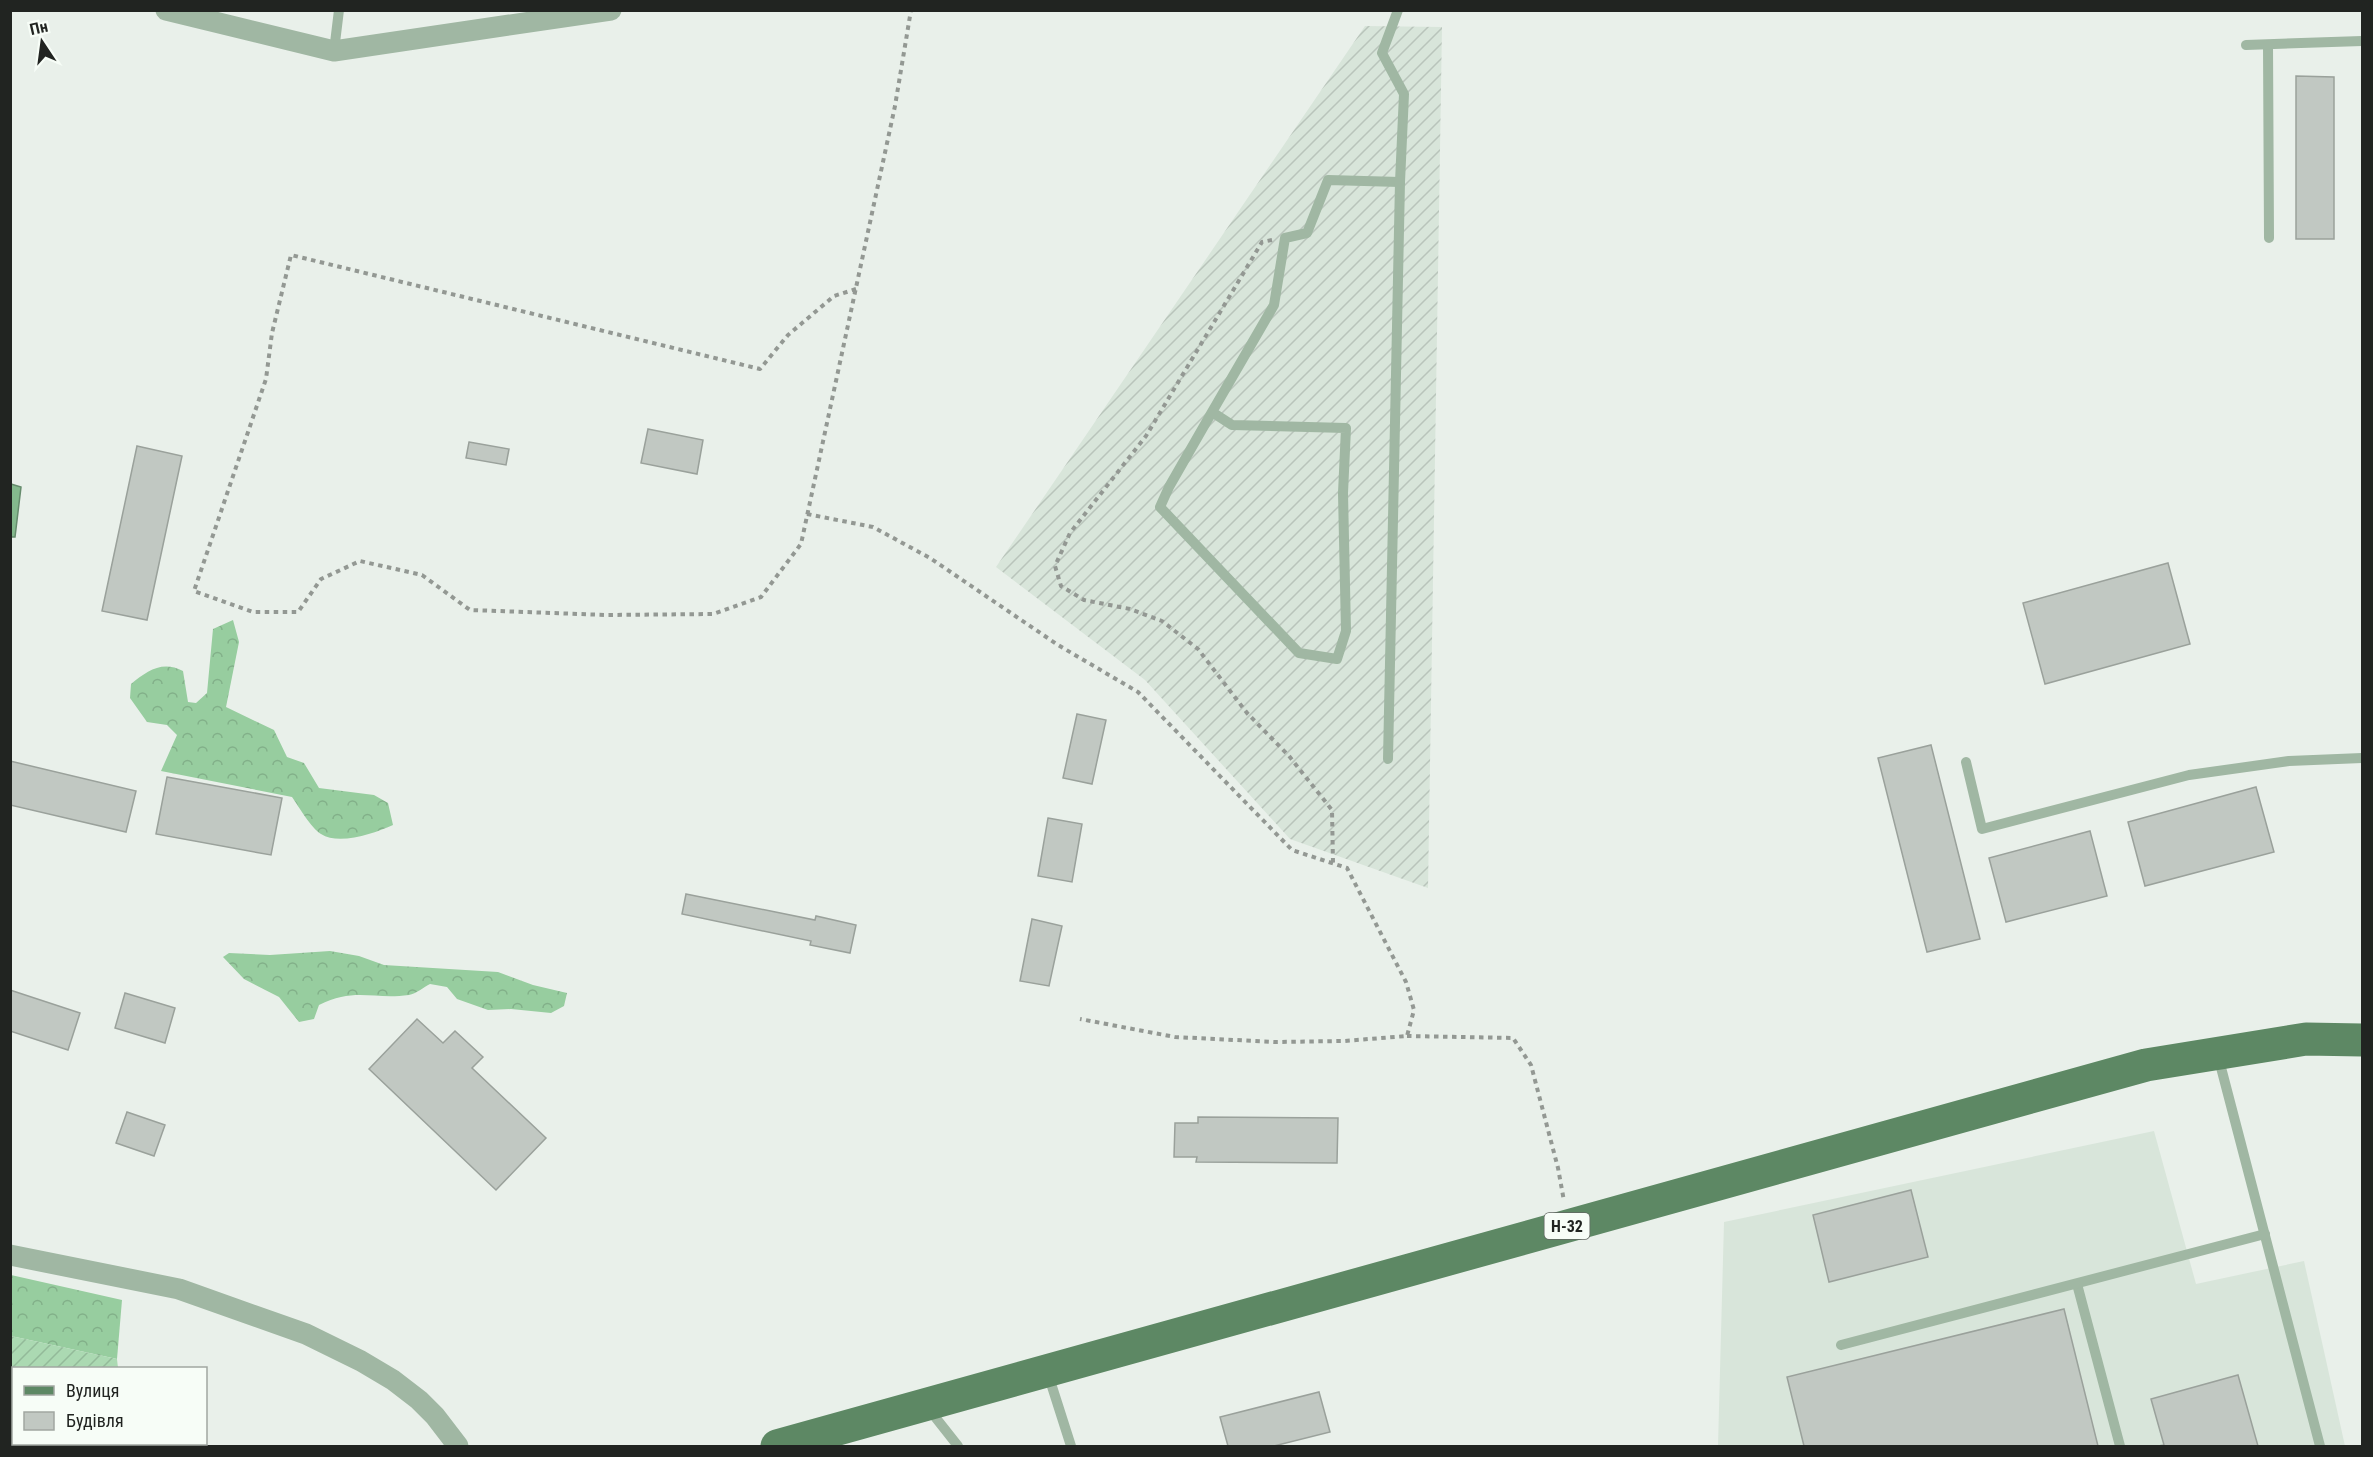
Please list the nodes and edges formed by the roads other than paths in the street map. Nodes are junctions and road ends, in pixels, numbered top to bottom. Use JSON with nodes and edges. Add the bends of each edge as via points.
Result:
{"nodes":[{"id":1,"x":166,"y":10,"type":"edge"},
{"id":2,"x":339,"y":10,"type":"edge"},
{"id":3,"x":611,"y":10,"type":"edge"},
{"id":4,"x":1398,"y":10,"type":"edge"},
{"id":5,"x":2362,"y":41,"type":"edge"},
{"id":6,"x":2246,"y":45,"type":"dead end"},
{"id":7,"x":2268,"y":45,"type":"junction"},
{"id":8,"x":334,"y":51,"type":"junction"},
{"id":9,"x":1400,"y":182,"type":"junction"},
{"id":10,"x":2269,"y":238,"type":"dead end"},
{"id":11,"x":1212,"y":412,"type":"junction"},
{"id":12,"x":2362,"y":758,"type":"edge"},
{"id":13,"x":1388,"y":759,"type":"dead end"},
{"id":14,"x":1966,"y":762,"type":"dead end"},
{"id":15,"x":2362,"y":1040,"type":"edge"},
{"id":16,"x":2218,"y":1053,"type":"junction"},
{"id":17,"x":2265,"y":1234,"type":"junction"},
{"id":18,"x":10,"y":1255,"type":"edge"},
{"id":19,"x":2077,"y":1284,"type":"junction"},
{"id":20,"x":1841,"y":1344,"type":"dead end"},
{"id":21,"x":1047,"y":1371,"type":"junction"},
{"id":22,"x":926,"y":1405,"type":"junction"},
{"id":23,"x":458,"y":1446,"type":"edge"},
{"id":24,"x":777,"y":1446,"type":"edge"},
{"id":25,"x":958,"y":1446,"type":"edge"},
{"id":26,"x":1071,"y":1446,"type":"edge"},
{"id":27,"x":2120,"y":1446,"type":"edge"},
{"id":28,"x":2320,"y":1446,"type":"edge"}],
"edges":[{"from":1,"to":8,"type":"street"},
{"from":2,"to":8,"type":"lane"},
{"from":3,"to":8,"type":"street"},
{"from":4,"to":9,"type":"lane","via":[[1382,53],[1404,94]]},
{"from":5,"to":7,"type":"lane"},
{"from":6,"to":7,"type":"lane"},
{"from":7,"to":10,"type":"lane"},
{"from":9,"to":11,"type":"lane","via":[[1328,180],[1307,233],[1285,238],[1274,305]]},
{"from":9,"to":13,"type":"lane"},
{"from":11,"to":11,"type":"lane","via":[[1232,425],[1346,428],[1346,631],[1337,659],[1299,653],[1160,507]]},
{"from":12,"to":14,"type":"lane","via":[[2289,762],[2189,775],[1982,829]]},
{"from":15,"to":16,"type":"main road","number":"Н-32","via":[[2306,1039]]},
{"from":16,"to":17,"type":"lane"},
{"from":16,"to":21,"type":"main road","number":"Н-32","via":[[2146,1065]]},
{"from":17,"to":19,"type":"lane"},
{"from":17,"to":28,"type":"lane"},
{"from":18,"to":23,"type":"street","via":[[180,1289],[306,1334],[393,1380],[435,1416]]},
{"from":19,"to":20,"type":"lane"},
{"from":19,"to":27,"type":"lane"},
{"from":21,"to":22,"type":"main road","number":"Н-32"},
{"from":21,"to":26,"type":"lane"},
{"from":22,"to":24,"type":"main road","number":"Н-32"},
{"from":22,"to":25,"type":"lane"}]}
